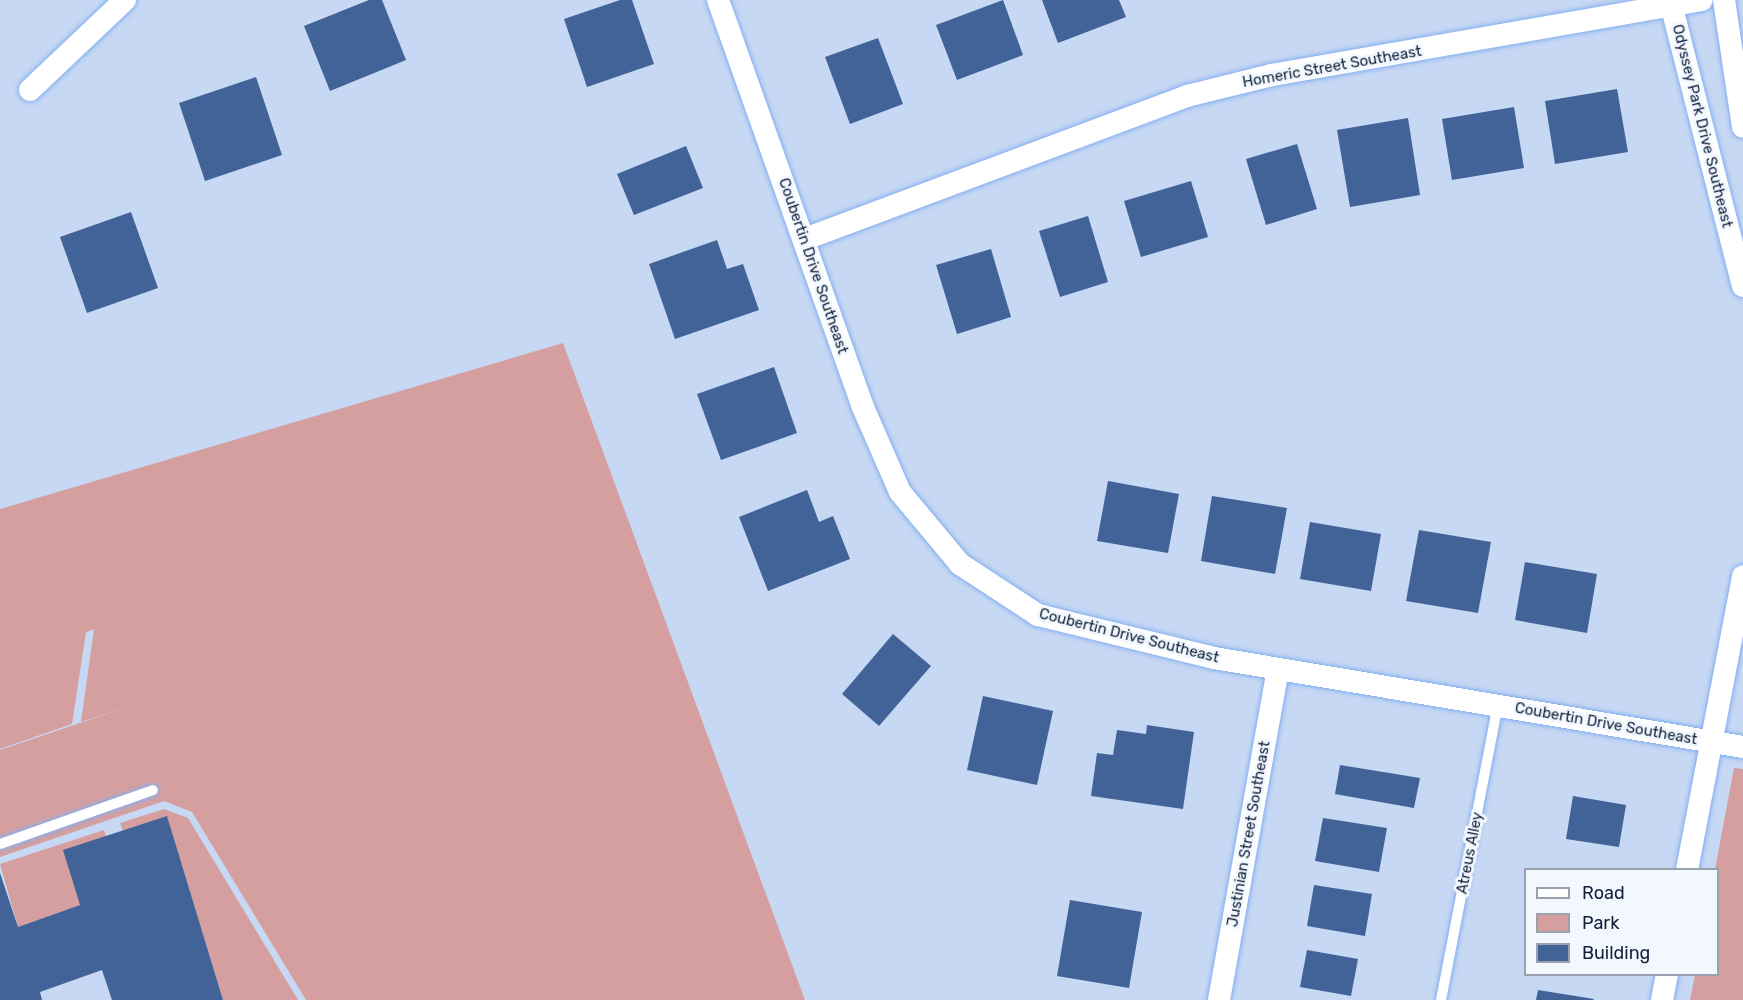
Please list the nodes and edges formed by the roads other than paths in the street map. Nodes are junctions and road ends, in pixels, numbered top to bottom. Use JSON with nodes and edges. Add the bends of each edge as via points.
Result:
{"nodes":[{"id":1,"x":124,"y":0,"type":"edge"},
{"id":2,"x":718,"y":0,"type":"edge"},
{"id":3,"x":1701,"y":0,"type":"edge"},
{"id":4,"x":1724,"y":0,"type":"edge"},
{"id":5,"x":1671,"y":3,"type":"edge"},
{"id":6,"x":30,"y":90,"type":"dead end"},
{"id":7,"x":1743,"y":127,"type":"edge"},
{"id":8,"x":805,"y":239,"type":"junction"},
{"id":9,"x":1743,"y":286,"type":"edge"},
{"id":10,"x":1743,"y":576,"type":"edge"},
{"id":11,"x":1278,"y":669,"type":"junction"},
{"id":12,"x":1498,"y":705,"type":"junction"},
{"id":13,"x":1712,"y":742,"type":"junction"},
{"id":14,"x":1743,"y":747,"type":"edge"},
{"id":15,"x":153,"y":790,"type":"dead end"},
{"id":16,"x":0,"y":843,"type":"edge"},
{"id":17,"x":1687,"y":868,"type":"edge"},
{"id":18,"x":1667,"y":976,"type":"edge"},
{"id":19,"x":1219,"y":1000,"type":"edge"},
{"id":20,"x":1441,"y":1000,"type":"edge"},
{"id":21,"x":1662,"y":1000,"type":"edge"}],
"edges":[{"from":1,"to":6,"type":"street"},
{"from":2,"to":8,"type":"street","name":"Coubertin Drive Southeast"},
{"from":3,"to":5,"type":"street","name":"Homeric Street Southeast"},
{"from":4,"to":7,"type":"street"},
{"from":5,"to":8,"type":"street","name":"Homeric Street Southeast","via":[[1272,75],[1187,96]]},
{"from":5,"to":9,"type":"street","name":"Odyssey Park Drive Southeast"},
{"from":8,"to":11,"type":"street","name":"Coubertin Drive Southeast","via":[[862,405],[900,492],[960,564],[1038,615]]},
{"from":10,"to":13,"type":"street"},
{"from":11,"to":12,"type":"street","name":"Coubertin Drive Southeast"},
{"from":11,"to":19,"type":"street","name":"Justinian Street Southeast"},
{"from":12,"to":13,"type":"street","name":"Coubertin Drive Southeast"},
{"from":12,"to":20,"type":"lane","name":"Atreus Alley"},
{"from":13,"to":14,"type":"street","name":"Coubertin Drive Southeast"},
{"from":13,"to":17,"type":"street"},
{"from":15,"to":16,"type":"lane"},
{"from":18,"to":21,"type":"street"}]}
